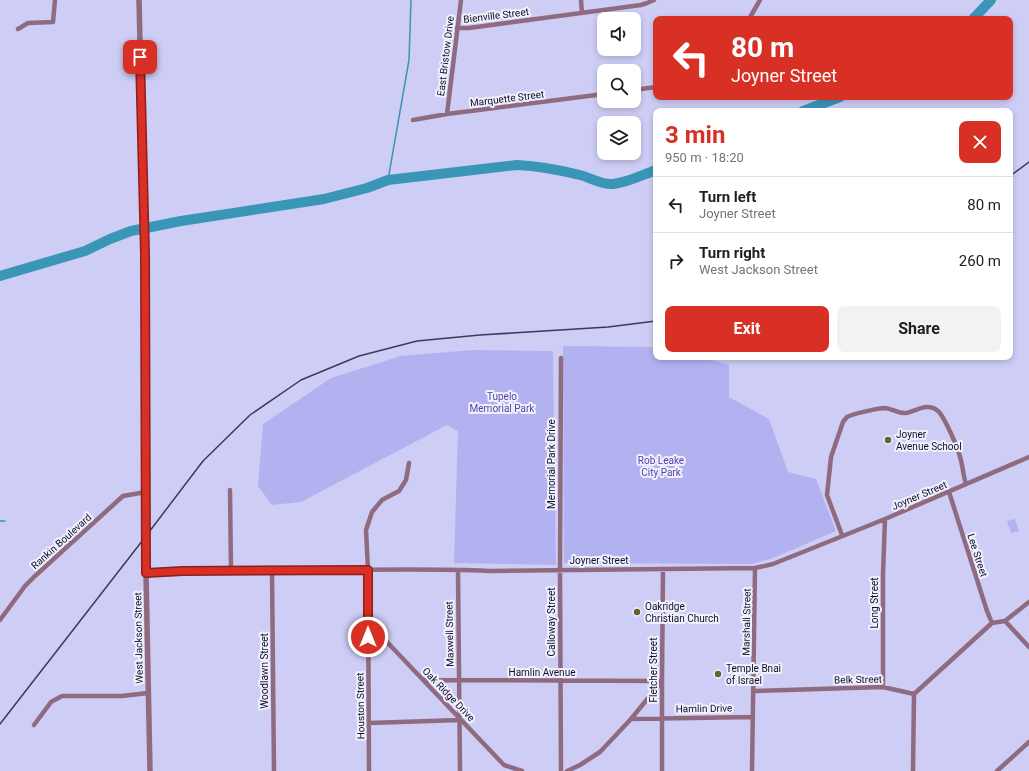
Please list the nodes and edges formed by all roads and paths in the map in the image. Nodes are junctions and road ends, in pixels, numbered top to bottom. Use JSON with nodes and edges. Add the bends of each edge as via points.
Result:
{"nodes":[{"id":1,"x":55,"y":0,"type":"edge"},
{"id":2,"x":139,"y":0,"type":"edge"},
{"id":3,"x":460,"y":0,"type":"edge"},
{"id":4,"x":581,"y":0,"type":"edge"},
{"id":5,"x":654,"y":0,"type":"edge"},
{"id":6,"x":760,"y":0,"type":"edge"},
{"id":7,"x":582,"y":13,"type":"junction"},
{"id":8,"x":751,"y":16,"type":"edge"},
{"id":9,"x":457,"y":28,"type":"junction"},
{"id":10,"x":18,"y":29,"type":"dead end"},
{"id":11,"x":653,"y":87,"type":"edge"},
{"id":12,"x":641,"y":89,"type":"edge"},
{"id":13,"x":597,"y":95,"type":"edge"},
{"id":14,"x":447,"y":114,"type":"junction"},
{"id":15,"x":413,"y":120,"type":"dead end"},
{"id":16,"x":561,"y":358,"type":"dead end"},
{"id":17,"x":1029,"y":457,"type":"edge"},
{"id":18,"x":410,"y":463,"type":"dead end"},
{"id":19,"x":966,"y":484,"type":"junction"},
{"id":20,"x":230,"y":490,"type":"dead end"},
{"id":21,"x":146,"y":492,"type":"junction"},
{"id":22,"x":948,"y":492,"type":"junction"},
{"id":23,"x":884,"y":519,"type":"junction"},
{"id":24,"x":842,"y":535,"type":"junction"},
{"id":25,"x":755,"y":568,"type":"junction"},
{"id":26,"x":663,"y":569,"type":"junction"},
{"id":27,"x":368,"y":570,"type":"junction"},
{"id":28,"x":458,"y":570,"type":"junction"},
{"id":29,"x":560,"y":570,"type":"junction"},
{"id":30,"x":231,"y":571,"type":"junction"},
{"id":31,"x":272,"y":571,"type":"junction"},
{"id":32,"x":146,"y":573,"type":"junction"},
{"id":33,"x":1029,"y":602,"type":"edge"},
{"id":34,"x":0,"y":620,"type":"edge"},
{"id":35,"x":1005,"y":621,"type":"junction"},
{"id":36,"x":368,"y":622,"type":"junction"},
{"id":37,"x":992,"y":623,"type":"junction"},
{"id":38,"x":1029,"y":647,"type":"edge"},
{"id":39,"x":423,"y":680,"type":"junction"},
{"id":40,"x":459,"y":680,"type":"junction"},
{"id":41,"x":560,"y":681,"type":"junction"},
{"id":42,"x":662,"y":681,"type":"junction"},
{"id":43,"x":884,"y":687,"type":"junction"},
{"id":44,"x":754,"y":692,"type":"junction"},
{"id":45,"x":148,"y":693,"type":"junction"},
{"id":46,"x":914,"y":694,"type":"junction"},
{"id":47,"x":753,"y":716,"type":"junction"},
{"id":48,"x":662,"y":718,"type":"junction"},
{"id":49,"x":460,"y":720,"type":"junction"},
{"id":50,"x":631,"y":720,"type":"junction"},
{"id":51,"x":369,"y":723,"type":"junction"},
{"id":52,"x":34,"y":725,"type":"dead end"},
{"id":53,"x":1029,"y":742,"type":"edge"},
{"id":54,"x":150,"y":771,"type":"edge"},
{"id":55,"x":274,"y":771,"type":"edge"},
{"id":56,"x":369,"y":771,"type":"edge"},
{"id":57,"x":460,"y":771,"type":"edge"},
{"id":58,"x":522,"y":771,"type":"edge"},
{"id":59,"x":561,"y":771,"type":"edge"},
{"id":60,"x":567,"y":771,"type":"edge"},
{"id":61,"x":662,"y":771,"type":"edge"},
{"id":62,"x":752,"y":771,"type":"edge"},
{"id":63,"x":913,"y":771,"type":"edge"},
{"id":64,"x":997,"y":771,"type":"edge"}],
"edges":[{"from":1,"to":10,"type":"street","via":[[53,22],[28,23]]},
{"from":2,"to":21,"type":"street","name":"West Jackson Street","via":[[145,254]]},
{"from":3,"to":9,"type":"street","name":"East Bristow Drive"},
{"from":4,"to":7,"type":"street"},
{"from":5,"to":7,"type":"street","name":"Bienville Street","via":[[647,4]]},
{"from":6,"to":8,"type":"street"},
{"from":7,"to":9,"type":"street","name":"Bienville Street"},
{"from":9,"to":14,"type":"street","name":"East Bristow Drive"},
{"from":11,"to":12,"type":"street"},
{"from":13,"to":14,"type":"street","name":"Marquette Street"},
{"from":14,"to":15,"type":"street","name":"Marquette Street"},
{"from":16,"to":29,"type":"street","name":"Memorial Park Drive"},
{"from":17,"to":19,"type":"street","name":"Joyner Street"},
{"from":18,"to":27,"type":"street","name":"Houston Street","via":[[400,491],[382,500],[372,512],[366,530]]},
{"from":19,"to":22,"type":"street","name":"Joyner Street"},
{"from":19,"to":24,"type":"street","via":[[960,457],[943,417],[932,407],[906,413],[876,408],[847,417],[831,457],[827,495]]},
{"from":20,"to":30,"type":"street"},
{"from":21,"to":32,"type":"street","name":"West Jackson Street"},
{"from":21,"to":34,"type":"street","name":"Rankin Boulevard","via":[[123,496],[25,586]]},
{"from":22,"to":23,"type":"street","name":"Joyner Street"},
{"from":22,"to":37,"type":"street","name":"Lee Street"},
{"from":23,"to":24,"type":"street","name":"Joyner Street"},
{"from":23,"to":43,"type":"street","name":"Long Street"},
{"from":24,"to":25,"type":"street","name":"Joyner Street","via":[[773,564]]},
{"from":25,"to":26,"type":"street","name":"Joyner Street"},
{"from":25,"to":44,"type":"street","name":"Marshall Street"},
{"from":26,"to":29,"type":"street","name":"Joyner Street"},
{"from":26,"to":42,"type":"street","name":"Fletcher Street"},
{"from":27,"to":28,"type":"street","name":"Joyner Street"},
{"from":27,"to":31,"type":"street","name":"Joyner Street"},
{"from":27,"to":36,"type":"street","name":"Houston Street"},
{"from":28,"to":29,"type":"street","name":"Joyner Street"},
{"from":28,"to":40,"type":"street","name":"Maxwell Street"},
{"from":29,"to":41,"type":"street","name":"Calloway Street"},
{"from":30,"to":31,"type":"street","name":"Joyner Street"},
{"from":30,"to":32,"type":"street","name":"Joyner Street"},
{"from":31,"to":55,"type":"street","name":"Woodlawn Street"},
{"from":32,"to":45,"type":"street","name":"West Jackson Street"},
{"from":33,"to":35,"type":"street"},
{"from":35,"to":37,"type":"street"},
{"from":35,"to":38,"type":"street"},
{"from":36,"to":39,"type":"street","name":"Oak Ridge Drive"},
{"from":36,"to":51,"type":"street","name":"Houston Street"},
{"from":37,"to":46,"type":"street"},
{"from":39,"to":40,"type":"street","name":"Hamlin Avenue"},
{"from":39,"to":49,"type":"street","name":"Oak Ridge Drive"},
{"from":40,"to":41,"type":"street","name":"Hamlin Avenue"},
{"from":40,"to":49,"type":"street","name":"Maxwell Street"},
{"from":41,"to":42,"type":"street","name":"Hamlin Avenue"},
{"from":41,"to":59,"type":"street","name":"Calloway Street"},
{"from":42,"to":48,"type":"street","name":"Fletcher Street"},
{"from":42,"to":50,"type":"street"},
{"from":43,"to":44,"type":"street","name":"Belk Street"},
{"from":43,"to":46,"type":"street","name":"Belk Street"},
{"from":44,"to":47,"type":"street","name":"Marshall Street"},
{"from":45,"to":52,"type":"street","via":[[122,696],[62,696],[51,702]]},
{"from":45,"to":54,"type":"street","name":"West Jackson Street"},
{"from":46,"to":63,"type":"street"},
{"from":47,"to":48,"type":"street","name":"Hamlin Drive"},
{"from":47,"to":62,"type":"street","name":"Marshall Street"},
{"from":48,"to":50,"type":"street","name":"Hamlin Drive"},
{"from":48,"to":61,"type":"street","name":"Fletcher Street"},
{"from":49,"to":51,"type":"street"},
{"from":49,"to":57,"type":"street","name":"Maxwell Street"},
{"from":49,"to":58,"type":"street","name":"Oak Ridge Drive","via":[[504,765]]},
{"from":50,"to":60,"type":"street","via":[[600,752]]},
{"from":51,"to":56,"type":"street","name":"Houston Street"},
{"from":53,"to":64,"type":"street"}]}
